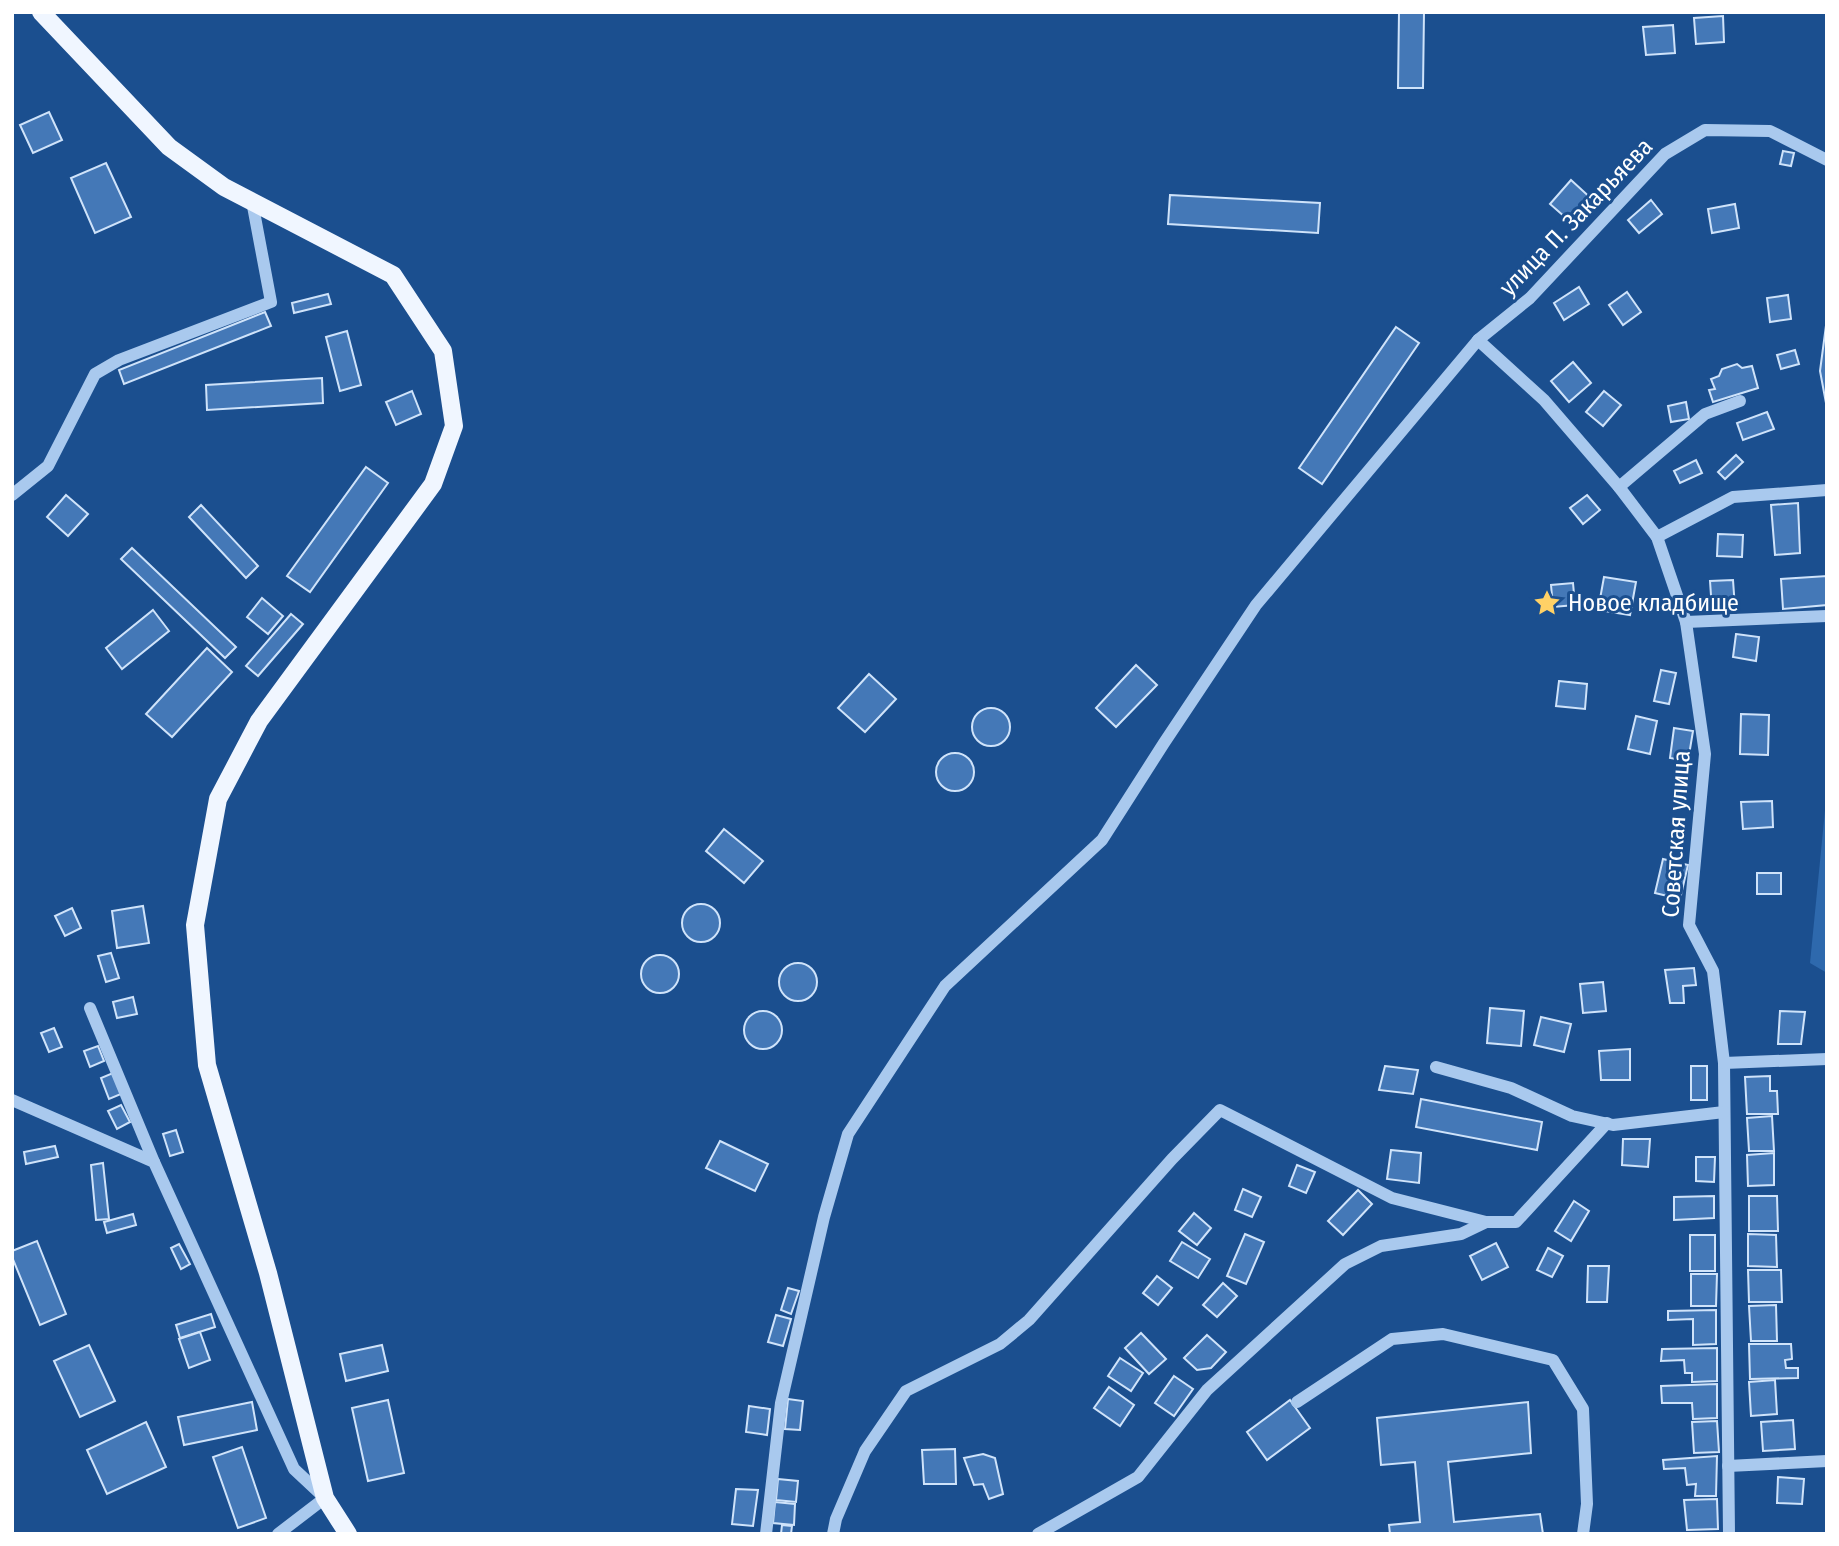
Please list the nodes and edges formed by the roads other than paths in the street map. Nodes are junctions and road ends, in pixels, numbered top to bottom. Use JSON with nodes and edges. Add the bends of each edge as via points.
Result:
{"nodes":[{"id":1,"x":41,"y":12,"type":"edge"},
{"id":2,"x":1827,"y":160,"type":"edge"},
{"id":3,"x":252,"y":201,"type":"junction"},
{"id":4,"x":1478,"y":340,"type":"junction"},
{"id":5,"x":1740,"y":401,"type":"dead end"},
{"id":6,"x":1619,"y":487,"type":"junction"},
{"id":7,"x":1827,"y":490,"type":"edge"},
{"id":8,"x":12,"y":495,"type":"edge"},
{"id":9,"x":1657,"y":537,"type":"junction"},
{"id":10,"x":1827,"y":616,"type":"edge"},
{"id":11,"x":1686,"y":622,"type":"junction"},
{"id":12,"x":90,"y":1008,"type":"dead end"},
{"id":13,"x":1827,"y":1059,"type":"edge"},
{"id":14,"x":1724,"y":1063,"type":"junction"},
{"id":15,"x":1436,"y":1067,"type":"dead end"},
{"id":16,"x":12,"y":1100,"type":"edge"},
{"id":17,"x":1724,"y":1112,"type":"junction"},
{"id":18,"x":1607,"y":1123,"type":"junction"},
{"id":19,"x":154,"y":1162,"type":"junction"},
{"id":20,"x":1486,"y":1222,"type":"junction"},
{"id":21,"x":1297,"y":1402,"type":"dead end"},
{"id":22,"x":1827,"y":1461,"type":"edge"},
{"id":23,"x":1728,"y":1466,"type":"junction"},
{"id":24,"x":326,"y":1498,"type":"junction"},
{"id":25,"x":278,"y":1534,"type":"edge"},
{"id":26,"x":348,"y":1534,"type":"edge"},
{"id":27,"x":765,"y":1534,"type":"edge"},
{"id":28,"x":833,"y":1534,"type":"edge"},
{"id":29,"x":1038,"y":1534,"type":"edge"},
{"id":30,"x":1583,"y":1534,"type":"edge"},
{"id":31,"x":1729,"y":1534,"type":"edge"}],
"edges":[{"from":1,"to":3,"type":"main road","via":[[169,147],[224,187]]},
{"from":2,"to":4,"type":"street","name":"улица П. Закарьяева","via":[[1770,131],[1705,130],[1665,154],[1530,298]]},
{"from":3,"to":8,"type":"street","via":[[271,302],[119,360],[95,374],[48,466]]},
{"from":3,"to":24,"type":"main road","via":[[393,275],[443,351],[454,426],[433,484],[259,721],[218,799],[195,925],[207,1065],[268,1273]]},
{"from":4,"to":6,"type":"street","name":"Советская улица","via":[[1544,400]]},
{"from":4,"to":27,"type":"street","name":"улица П. Закарьяева","via":[[1256,605],[1102,841],[945,986],[848,1134],[781,1403]]},
{"from":5,"to":6,"type":"street","via":[[1705,414]]},
{"from":6,"to":9,"type":"street","name":"Советская улица"},
{"from":7,"to":9,"type":"street","via":[[1733,497]]},
{"from":9,"to":11,"type":"street","name":"Советская улица"},
{"from":10,"to":11,"type":"street"},
{"from":11,"to":14,"type":"street","name":"Советская улица","via":[[1705,754],[1689,925],[1713,971]]},
{"from":12,"to":19,"type":"street"},
{"from":13,"to":14,"type":"street"},
{"from":14,"to":17,"type":"street","name":"Советская улица"},
{"from":15,"to":18,"type":"street","via":[[1511,1088],[1572,1116]]},
{"from":16,"to":19,"type":"street"},
{"from":17,"to":18,"type":"street"},
{"from":17,"to":23,"type":"street","name":"Советская улица"},
{"from":18,"to":20,"type":"street","via":[[1516,1222]]},
{"from":19,"to":24,"type":"street","via":[[294,1469]]},
{"from":20,"to":28,"type":"street","via":[[1392,1198],[1220,1110],[1029,1320],[1000,1343],[906,1391],[865,1451]]},
{"from":20,"to":29,"type":"street","via":[[1461,1234],[1381,1246],[1345,1264],[1207,1390],[1138,1477]]},
{"from":21,"to":30,"type":"street","via":[[1392,1339],[1443,1334],[1553,1360],[1583,1409],[1587,1504]]},
{"from":22,"to":23,"type":"street"},
{"from":23,"to":31,"type":"street","name":"Советская улица"},
{"from":24,"to":25,"type":"street"},
{"from":24,"to":26,"type":"main road"}]}
